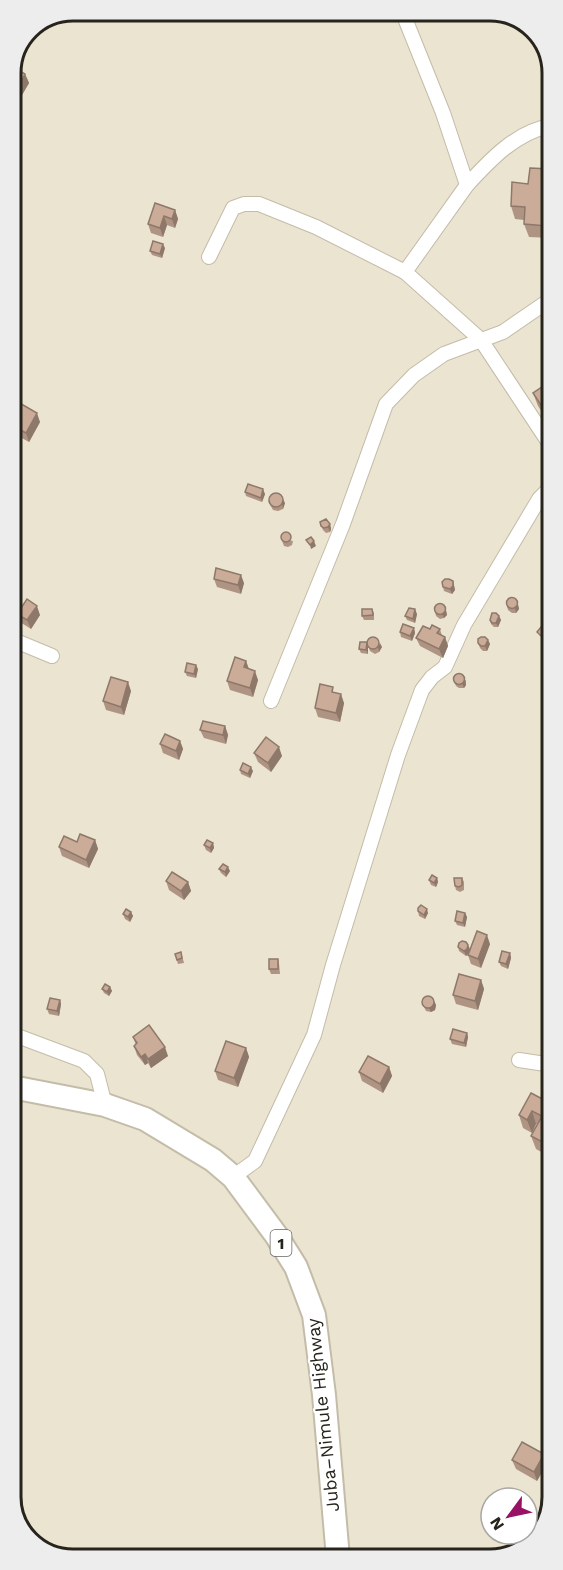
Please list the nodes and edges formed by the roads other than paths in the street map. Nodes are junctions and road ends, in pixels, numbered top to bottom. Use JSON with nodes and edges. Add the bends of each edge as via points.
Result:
{"nodes":[{"id":1,"x":406,"y":21,"type":"edge"},
{"id":2,"x":542,"y":128,"type":"edge"},
{"id":3,"x":467,"y":185,"type":"junction"},
{"id":4,"x":209,"y":257,"type":"dead end"},
{"id":5,"x":405,"y":272,"type":"junction"},
{"id":6,"x":542,"y":305,"type":"edge"},
{"id":7,"x":481,"y":339,"type":"junction"},
{"id":8,"x":542,"y":432,"type":"edge"},
{"id":9,"x":542,"y":496,"type":"edge"},
{"id":10,"x":21,"y":643,"type":"edge"},
{"id":11,"x":52,"y":656,"type":"dead end"},
{"id":12,"x":271,"y":701,"type":"dead end"},
{"id":13,"x":21,"y":1037,"type":"edge"},
{"id":14,"x":519,"y":1060,"type":"dead end"},
{"id":15,"x":542,"y":1063,"type":"edge"},
{"id":16,"x":21,"y":1089,"type":"edge"},
{"id":17,"x":105,"y":1105,"type":"junction"},
{"id":18,"x":233,"y":1177,"type":"junction"},
{"id":19,"x":337,"y":1549,"type":"edge"}],
"edges":[{"from":1,"to":3,"type":"street"},
{"from":2,"to":3,"type":"street","via":[[507,145]]},
{"from":3,"to":5,"type":"street"},
{"from":4,"to":5,"type":"street","via":[[233,208],[259,204]]},
{"from":5,"to":7,"type":"street"},
{"from":6,"to":7,"type":"street","via":[[503,332]]},
{"from":7,"to":8,"type":"street"},
{"from":7,"to":12,"type":"street","via":[[444,354],[414,375],[386,404],[343,524]]},
{"from":9,"to":18,"type":"street","via":[[464,625],[445,667],[422,690],[398,755],[314,1035],[255,1161]]},
{"from":10,"to":11,"type":"street"},
{"from":13,"to":17,"type":"street","via":[[84,1061],[97,1074]]},
{"from":14,"to":15,"type":"street"},
{"from":16,"to":17,"type":"main road","name":"Juba–Nimule Highway","number":"1"},
{"from":17,"to":18,"type":"main road","name":"Juba–Nimule Highway","number":"1","via":[[145,1119],[213,1160]]},
{"from":18,"to":19,"type":"main road","name":"Juba–Nimule Highway","number":"1","via":[[296,1267],[314,1315]]}]}
